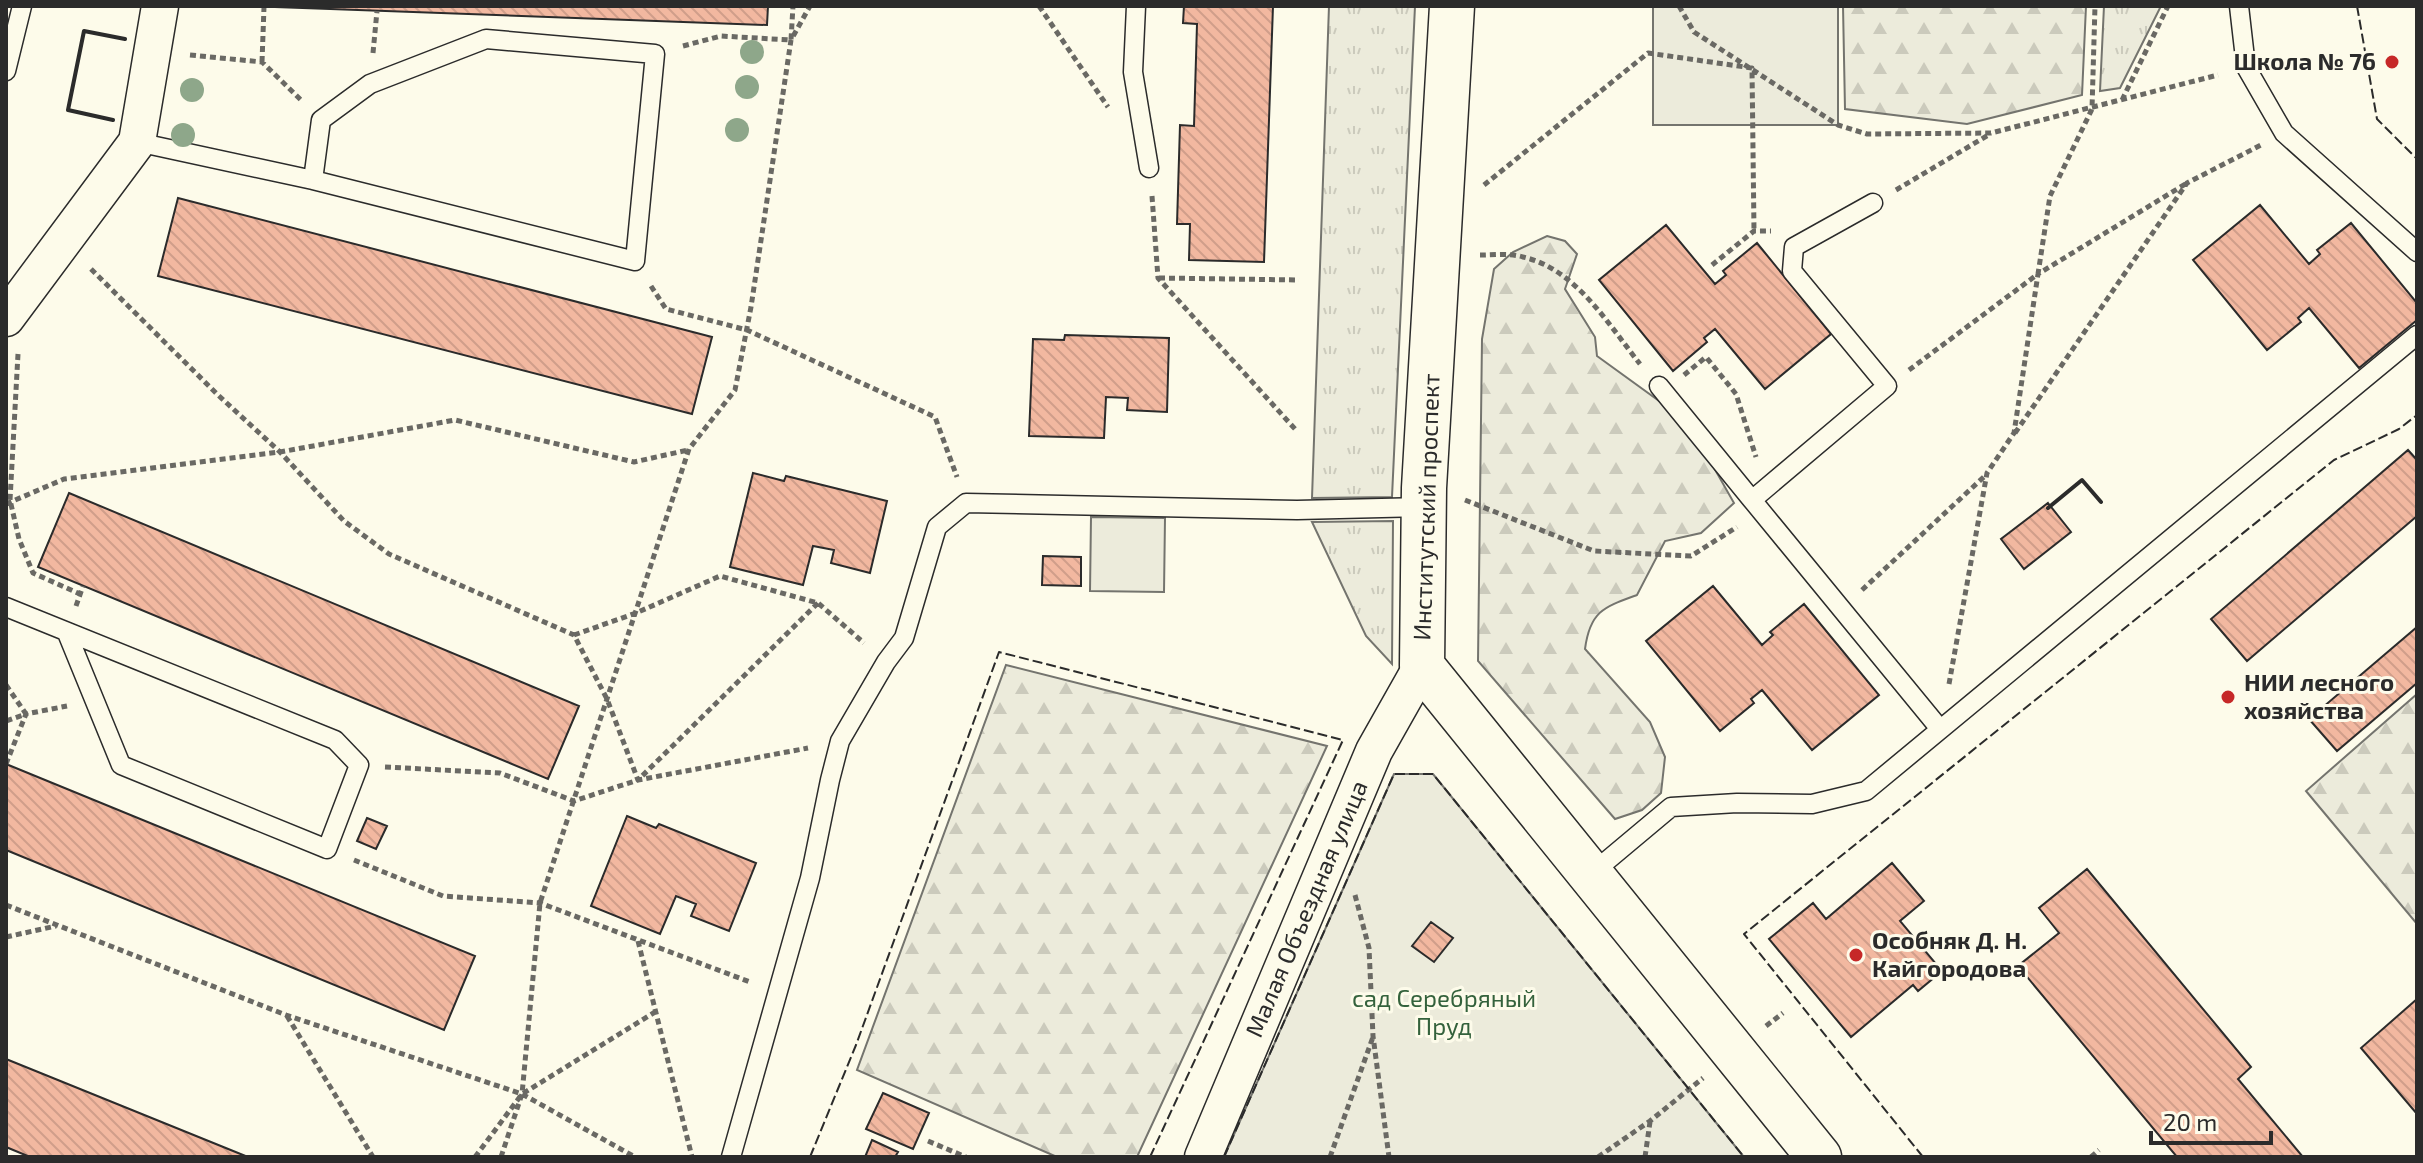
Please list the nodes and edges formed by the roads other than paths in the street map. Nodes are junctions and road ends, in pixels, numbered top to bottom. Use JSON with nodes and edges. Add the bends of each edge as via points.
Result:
{"nodes":[{"id":1,"x":22,"y":6,"type":"edge"},
{"id":2,"x":160,"y":6,"type":"edge"},
{"id":3,"x":1136,"y":6,"type":"edge"},
{"id":4,"x":1452,"y":6,"type":"edge"},
{"id":5,"x":2239,"y":6,"type":"edge"},
{"id":6,"x":6,"y":71,"type":"edge"},
{"id":7,"x":137,"y":142,"type":"junction"},
{"id":8,"x":1149,"y":168,"type":"road end"},
{"id":9,"x":313,"y":180,"type":"junction"},
{"id":10,"x":1873,"y":203,"type":"road end"},
{"id":11,"x":2417,"y":252,"type":"edge"},
{"id":12,"x":14,"y":308,"type":"edge"},
{"id":13,"x":2417,"y":335,"type":"edge"},
{"id":14,"x":1661,"y":389,"type":"road end"},
{"id":15,"x":1424,"y":498,"type":"junction"},
{"id":16,"x":1760,"y":500,"type":"junction"},
{"id":17,"x":6,"y":607,"type":"edge"},
{"id":18,"x":67,"y":633,"type":"junction"},
{"id":19,"x":1422,"y":666,"type":"junction"},
{"id":20,"x":1940,"y":729,"type":"junction"},
{"id":21,"x":1591,"y":874,"type":"junction"},
{"id":22,"x":731,"y":1157,"type":"edge"},
{"id":23,"x":1203,"y":1157,"type":"edge"},
{"id":24,"x":1819,"y":1157,"type":"edge"}],
"edges":[{"from":1,"to":6,"type":"lane"},
{"from":2,"to":7,"type":"street"},
{"from":3,"to":8,"type":"lane","via":[[1133,72]]},
{"from":4,"to":15,"type":"street","name":"Институтский проспект"},
{"from":5,"to":11,"type":"lane","via":[[2246,67],[2284,133]]},
{"from":7,"to":9,"type":"lane"},
{"from":7,"to":12,"type":"street"},
{"from":9,"to":9,"type":"lane","via":[[321,120],[370,84],[486,39],[655,54],[635,261]]},
{"from":10,"to":16,"type":"lane","via":[[1794,247],[1792,271],[1887,386]]},
{"from":13,"to":20,"type":"lane"},
{"from":14,"to":16,"type":"lane"},
{"from":15,"to":19,"type":"street","name":"Институтский проспект"},
{"from":15,"to":22,"type":"lane","via":[[1303,511],[966,503],[937,527],[904,638],[840,741],[810,878]]},
{"from":16,"to":20,"type":"lane"},
{"from":17,"to":18,"type":"lane"},
{"from":18,"to":18,"type":"lane","via":[[121,765],[327,849],[359,765],[335,740]]},
{"from":19,"to":21,"type":"street","name":"Институтский проспект"},
{"from":19,"to":23,"type":"street","name":"Малая Объездная улица","via":[[1374,751]]},
{"from":20,"to":21,"type":"lane","via":[[1866,791],[1812,804],[1671,807]]},
{"from":21,"to":24,"type":"street","name":"Институтский проспект"}]}
